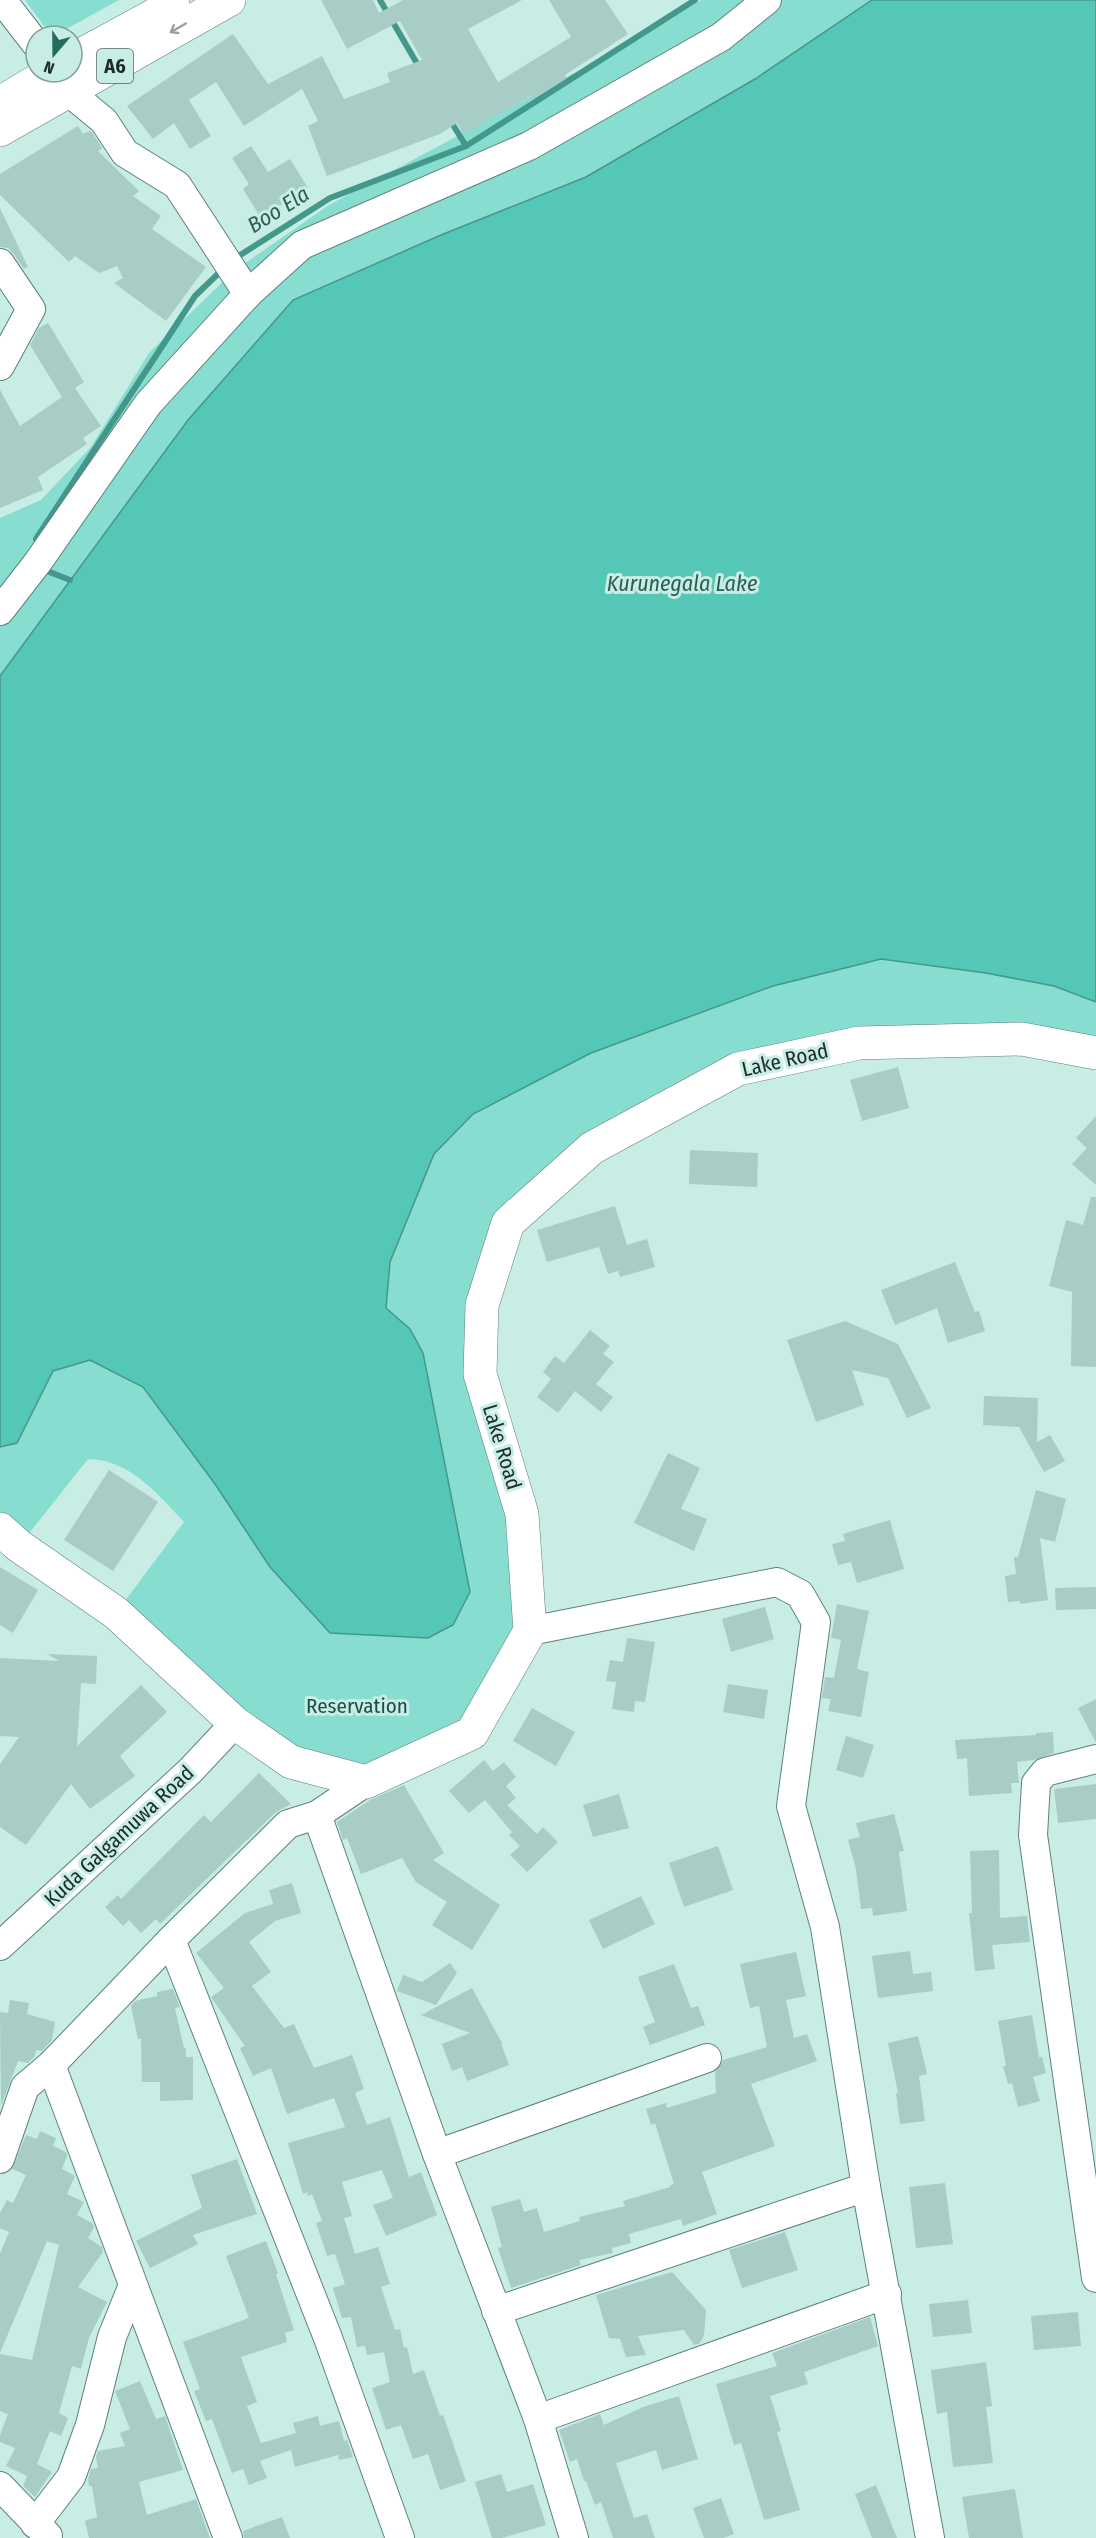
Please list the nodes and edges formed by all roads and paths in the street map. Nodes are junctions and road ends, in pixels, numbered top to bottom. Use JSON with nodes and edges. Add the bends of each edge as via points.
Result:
{"nodes":[{"id":1,"x":2,"y":0,"type":"edge"},
{"id":2,"x":182,"y":0,"type":"edge"},
{"id":3,"x":230,"y":0,"type":"edge"},
{"id":4,"x":767,"y":0,"type":"edge"},
{"id":5,"x":24,"y":28,"type":"edge"},
{"id":6,"x":84,"y":60,"type":"edge"},
{"id":7,"x":84,"y":64,"type":"edge"},
{"id":8,"x":41,"y":84,"type":"edge"},
{"id":9,"x":51,"y":84,"type":"edge"},
{"id":10,"x":71,"y":84,"type":"edge"},
{"id":11,"x":0,"y":104,"type":"edge"},
{"id":12,"x":0,"y":130,"type":"edge"},
{"id":13,"x":0,"y":263,"type":"edge"},
{"id":14,"x":235,"y":274,"type":"junction"},
{"id":15,"x":0,"y":366,"type":"edge"},
{"id":16,"x":0,"y":611,"type":"edge"},
{"id":17,"x":1096,"y":1053,"type":"edge"},
{"id":18,"x":0,"y":1529,"type":"edge"},
{"id":19,"x":530,"y":1631,"type":"junction"},
{"id":20,"x":235,"y":1723,"type":"junction"},
{"id":21,"x":1096,"y":1759,"type":"edge"},
{"id":22,"x":366,"y":1782,"type":"junction"},
{"id":23,"x":317,"y":1815,"type":"junction"},
{"id":24,"x":171,"y":1940,"type":"junction"},
{"id":25,"x":0,"y":1946,"type":"edge"},
{"id":26,"x":708,"y":2058,"type":"dead end"},
{"id":27,"x":51,"y":2065,"type":"junction"},
{"id":28,"x":437,"y":2154,"type":"junction"},
{"id":29,"x":0,"y":2160,"type":"edge"},
{"id":30,"x":866,"y":2187,"type":"junction"},
{"id":31,"x":1096,"y":2278,"type":"edge"},
{"id":32,"x":133,"y":2284,"type":"junction"},
{"id":33,"x":887,"y":2294,"type":"junction"},
{"id":34,"x":496,"y":2311,"type":"junction"},
{"id":35,"x":538,"y":2419,"type":"junction"},
{"id":36,"x":0,"y":2486,"type":"edge"},
{"id":37,"x":42,"y":2531,"type":"edge"},
{"id":38,"x":228,"y":2538,"type":"edge"},
{"id":39,"x":400,"y":2538,"type":"edge"},
{"id":40,"x":574,"y":2538,"type":"edge"},
{"id":41,"x":930,"y":2538,"type":"edge"}],
"edges":[{"from":1,"to":5,"type":"street"},
{"from":2,"to":6,"type":"main road","number":"A6"},
{"from":3,"to":7,"type":"main road","number":"A6","one_way":true},
{"from":4,"to":14,"type":"street","via":[[721,37],[529,146]]},
{"from":8,"to":11,"type":"main road","number":"A6"},
{"from":9,"to":12,"type":"main road","number":"A6"},
{"from":10,"to":14,"type":"street","via":[[104,121],[125,153],[177,185]]},
{"from":13,"to":15,"type":"street","via":[[31,309]]},
{"from":14,"to":16,"type":"street"},
{"from":17,"to":19,"type":"main road","name":"Lake Road","via":[[1022,1039],[859,1043],[738,1070],[592,1148],[508,1223],[482,1305],[480,1374],[522,1514]]},
{"from":18,"to":20,"type":"main road","via":[[116,1613]]},
{"from":19,"to":22,"type":"main road","via":[[472,1733]]},
{"from":19,"to":30,"type":"street","via":[[777,1581],[800,1594],[816,1622],[791,1806],[825,1927]]},
{"from":20,"to":22,"type":"main road","via":[[291,1762]]},
{"from":20,"to":25,"type":"street","name":"Kuda Galgamuwa Road","via":[[190,1771]]},
{"from":21,"to":31,"type":"street","via":[[1045,1772],[1036,1784],[1033,1835]]},
{"from":22,"to":23,"type":"street"},
{"from":23,"to":24,"type":"street","via":[[288,1824]]},
{"from":23,"to":28,"type":"street"},
{"from":24,"to":27,"type":"street"},
{"from":24,"to":39,"type":"street","via":[[328,2338]]},
{"from":26,"to":28,"type":"street"},
{"from":27,"to":29,"type":"street","via":[[25,2087]]},
{"from":27,"to":32,"type":"street"},
{"from":28,"to":34,"type":"street"},
{"from":30,"to":33,"type":"street"},
{"from":30,"to":34,"type":"street"},
{"from":32,"to":37,"type":"street","via":[[112,2337],[90,2425],[71,2477]]},
{"from":32,"to":38,"type":"street"},
{"from":33,"to":35,"type":"street"},
{"from":33,"to":41,"type":"street"},
{"from":34,"to":35,"type":"street"},
{"from":35,"to":40,"type":"street"},
{"from":36,"to":37,"type":"street"}]}
